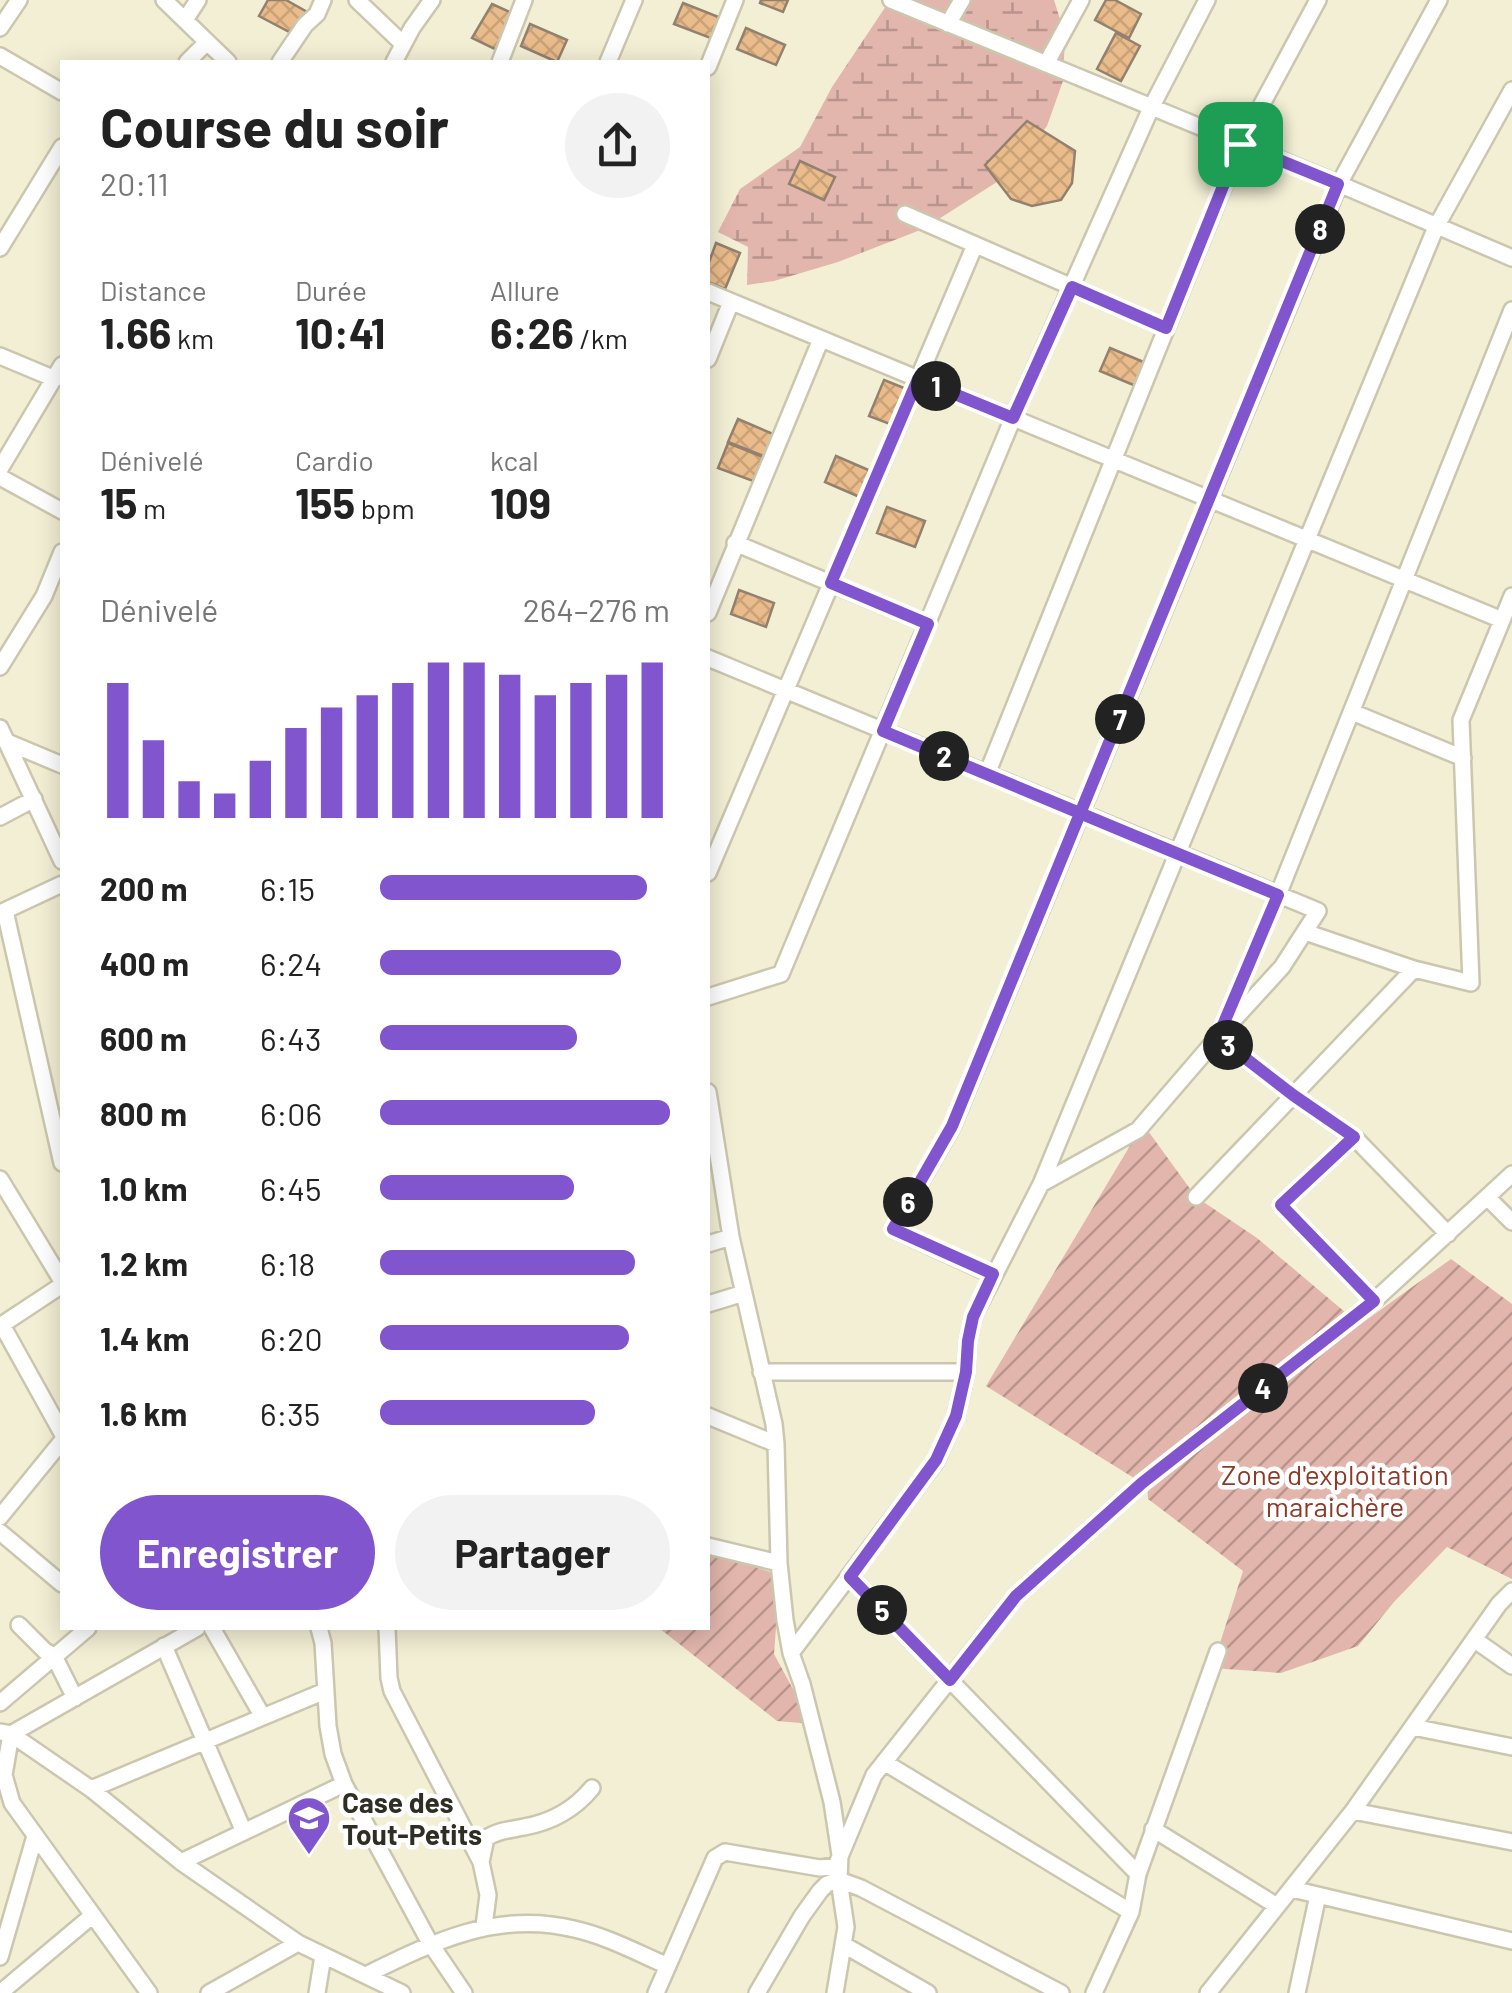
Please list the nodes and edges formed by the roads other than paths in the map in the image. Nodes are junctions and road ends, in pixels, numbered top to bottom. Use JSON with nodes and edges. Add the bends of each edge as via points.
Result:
{"nodes":[{"id":1,"x":19,"y":0,"type":"edge"},
{"id":2,"x":164,"y":0,"type":"edge"},
{"id":3,"x":198,"y":0,"type":"edge"},
{"id":4,"x":323,"y":0,"type":"edge"},
{"id":5,"x":357,"y":0,"type":"edge"},
{"id":6,"x":432,"y":0,"type":"edge"},
{"id":7,"x":524,"y":0,"type":"edge"},
{"id":8,"x":634,"y":0,"type":"edge"},
{"id":9,"x":735,"y":0,"type":"edge"},
{"id":10,"x":890,"y":0,"type":"edge"},
{"id":11,"x":962,"y":0,"type":"edge"},
{"id":12,"x":1081,"y":0,"type":"edge"},
{"id":13,"x":1208,"y":0,"type":"edge"},
{"id":14,"x":1318,"y":0,"type":"edge"},
{"id":15,"x":1439,"y":0,"type":"edge"},
{"id":16,"x":185,"y":20,"type":"junction"},
{"id":17,"x":948,"y":24,"type":"junction"},
{"id":18,"x":0,"y":28,"type":"edge"},
{"id":19,"x":207,"y":42,"type":"junction"},
{"id":20,"x":403,"y":44,"type":"junction"},
{"id":21,"x":0,"y":56,"type":"edge"},
{"id":22,"x":189,"y":60,"type":"edge"},
{"id":23,"x":226,"y":60,"type":"edge"},
{"id":24,"x":281,"y":60,"type":"edge"},
{"id":25,"x":395,"y":60,"type":"edge"},
{"id":26,"x":501,"y":60,"type":"edge"},
{"id":27,"x":609,"y":60,"type":"edge"},
{"id":28,"x":710,"y":62,"type":"edge"},
{"id":29,"x":1046,"y":64,"type":"junction"},
{"id":30,"x":1512,"y":90,"type":"edge"},
{"id":31,"x":60,"y":91,"type":"edge"},
{"id":32,"x":1151,"y":108,"type":"junction"},
{"id":33,"x":1240,"y":144,"type":"junction"},
{"id":34,"x":60,"y":150,"type":"edge"},
{"id":35,"x":1338,"y":184,"type":"junction"},
{"id":36,"x":905,"y":214,"type":"dead end"},
{"id":37,"x":1436,"y":227,"type":"junction"},
{"id":38,"x":975,"y":244,"type":"junction"},
{"id":39,"x":0,"y":248,"type":"edge"},
{"id":40,"x":1512,"y":258,"type":"edge"},
{"id":41,"x":1072,"y":287,"type":"junction"},
{"id":42,"x":710,"y":293,"type":"edge"},
{"id":43,"x":731,"y":302,"type":"junction"},
{"id":44,"x":1512,"y":310,"type":"edge"},
{"id":45,"x":1166,"y":328,"type":"junction"},
{"id":46,"x":821,"y":339,"type":"junction"},
{"id":47,"x":710,"y":354,"type":"edge"},
{"id":48,"x":0,"y":356,"type":"edge"},
{"id":49,"x":59,"y":372,"type":"edge"},
{"id":50,"x":918,"y":379,"type":"junction"},
{"id":51,"x":1013,"y":418,"type":"junction"},
{"id":52,"x":1114,"y":460,"type":"junction"},
{"id":53,"x":0,"y":470,"type":"edge"},
{"id":54,"x":0,"y":477,"type":"edge"},
{"id":55,"x":1210,"y":499,"type":"junction"},
{"id":56,"x":60,"y":509,"type":"edge"},
{"id":57,"x":1307,"y":540,"type":"junction"},
{"id":58,"x":735,"y":543,"type":"junction"},
{"id":59,"x":60,"y":557,"type":"edge"},
{"id":60,"x":1404,"y":580,"type":"junction"},
{"id":61,"x":831,"y":583,"type":"junction"},
{"id":62,"x":44,"y":596,"type":"junction"},
{"id":63,"x":1512,"y":596,"type":"edge"},
{"id":64,"x":60,"y":603,"type":"edge"},
{"id":65,"x":710,"y":608,"type":"edge"},
{"id":66,"x":1502,"y":620,"type":"junction"},
{"id":67,"x":928,"y":624,"type":"junction"},
{"id":68,"x":1495,"y":637,"type":"junction"},
{"id":69,"x":1512,"y":647,"type":"edge"},
{"id":70,"x":710,"y":659,"type":"edge"},
{"id":71,"x":0,"y":667,"type":"edge"},
{"id":72,"x":786,"y":690,"type":"junction"},
{"id":73,"x":1352,"y":712,"type":"junction"},
{"id":74,"x":883,"y":731,"type":"junction"},
{"id":75,"x":3,"y":735,"type":"edge"},
{"id":76,"x":1462,"y":758,"type":"junction"},
{"id":77,"x":60,"y":759,"type":"edge"},
{"id":78,"x":988,"y":774,"type":"junction"},
{"id":79,"x":34,"y":799,"type":"junction"},
{"id":80,"x":1081,"y":813,"type":"junction"},
{"id":81,"x":0,"y":817,"type":"edge"},
{"id":82,"x":1177,"y":853,"type":"junction"},
{"id":83,"x":60,"y":857,"type":"edge"},
{"id":84,"x":710,"y":869,"type":"edge"},
{"id":85,"x":60,"y":885,"type":"edge"},
{"id":86,"x":1278,"y":895,"type":"junction"},
{"id":87,"x":2,"y":912,"type":"edge"},
{"id":88,"x":1305,"y":932,"type":"junction"},
{"id":89,"x":1414,"y":969,"type":"junction"},
{"id":90,"x":710,"y":996,"type":"edge"},
{"id":91,"x":1218,"y":1037,"type":"junction"},
{"id":92,"x":1293,"y":1095,"type":"junction"},
{"id":93,"x":712,"y":1134,"type":"edge"},
{"id":94,"x":1354,"y":1137,"type":"junction"},
{"id":95,"x":713,"y":1154,"type":"edge"},
{"id":96,"x":60,"y":1155,"type":"edge"},
{"id":97,"x":1512,"y":1174,"type":"edge"},
{"id":98,"x":0,"y":1179,"type":"edge"},
{"id":99,"x":1041,"y":1184,"type":"junction"},
{"id":100,"x":1196,"y":1197,"type":"dead end"},
{"id":101,"x":1487,"y":1197,"type":"junction"},
{"id":102,"x":1512,"y":1222,"type":"edge"},
{"id":103,"x":1448,"y":1234,"type":"junction"},
{"id":104,"x":731,"y":1237,"type":"junction"},
{"id":105,"x":710,"y":1243,"type":"edge"},
{"id":106,"x":993,"y":1274,"type":"junction"},
{"id":107,"x":60,"y":1280,"type":"edge"},
{"id":108,"x":60,"y":1284,"type":"edge"},
{"id":109,"x":744,"y":1293,"type":"junction"},
{"id":110,"x":1374,"y":1301,"type":"junction"},
{"id":111,"x":710,"y":1303,"type":"edge"},
{"id":112,"x":1,"y":1325,"type":"edge"},
{"id":113,"x":761,"y":1372,"type":"junction"},
{"id":114,"x":966,"y":1372,"type":"junction"},
{"id":115,"x":710,"y":1417,"type":"edge"},
{"id":116,"x":60,"y":1433,"type":"edge"},
{"id":117,"x":60,"y":1440,"type":"edge"},
{"id":118,"x":776,"y":1444,"type":"junction"},
{"id":119,"x":0,"y":1517,"type":"edge"},
{"id":120,"x":0,"y":1532,"type":"edge"},
{"id":121,"x":710,"y":1546,"type":"edge"},
{"id":122,"x":779,"y":1563,"type":"junction"},
{"id":123,"x":850,"y":1577,"type":"junction"},
{"id":124,"x":60,"y":1582,"type":"edge"},
{"id":125,"x":1512,"y":1591,"type":"edge"},
{"id":126,"x":19,"y":1625,"type":"dead end"},
{"id":127,"x":86,"y":1630,"type":"edge"},
{"id":128,"x":193,"y":1630,"type":"edge"},
{"id":129,"x":213,"y":1630,"type":"edge"},
{"id":130,"x":320,"y":1630,"type":"edge"},
{"id":131,"x":387,"y":1630,"type":"edge"},
{"id":132,"x":1476,"y":1640,"type":"junction"},
{"id":133,"x":164,"y":1646,"type":"junction"},
{"id":134,"x":1218,"y":1651,"type":"dead end"},
{"id":135,"x":791,"y":1653,"type":"junction"},
{"id":136,"x":54,"y":1656,"type":"junction"},
{"id":137,"x":1512,"y":1666,"type":"edge"},
{"id":138,"x":950,"y":1680,"type":"junction"},
{"id":139,"x":325,"y":1691,"type":"junction"},
{"id":140,"x":75,"y":1698,"type":"junction"},
{"id":141,"x":0,"y":1703,"type":"edge"},
{"id":142,"x":263,"y":1717,"type":"junction"},
{"id":143,"x":1413,"y":1727,"type":"junction"},
{"id":144,"x":5,"y":1733,"type":"edge"},
{"id":145,"x":205,"y":1741,"type":"junction"},
{"id":146,"x":1512,"y":1746,"type":"edge"},
{"id":147,"x":884,"y":1762,"type":"junction"},
{"id":148,"x":344,"y":1784,"type":"junction"},
{"id":149,"x":592,"y":1788,"type":"dead end"},
{"id":150,"x":91,"y":1789,"type":"junction"},
{"id":151,"x":1353,"y":1811,"type":"junction"},
{"id":152,"x":1153,"y":1829,"type":"junction"},
{"id":153,"x":244,"y":1832,"type":"junction"},
{"id":154,"x":36,"y":1836,"type":"junction"},
{"id":155,"x":1512,"y":1842,"type":"edge"},
{"id":156,"x":840,"y":1855,"type":"junction"},
{"id":157,"x":181,"y":1862,"type":"junction"},
{"id":158,"x":481,"y":1862,"type":"junction"},
{"id":159,"x":1138,"y":1874,"type":"junction"},
{"id":160,"x":840,"y":1880,"type":"junction"},
{"id":161,"x":1292,"y":1889,"type":"junction"},
{"id":162,"x":1318,"y":1896,"type":"junction"},
{"id":163,"x":1276,"y":1906,"type":"junction"},
{"id":164,"x":1131,"y":1912,"type":"junction"},
{"id":165,"x":92,"y":1915,"type":"junction"},
{"id":166,"x":484,"y":1926,"type":"junction"},
{"id":167,"x":1512,"y":1941,"type":"edge"},
{"id":168,"x":298,"y":1943,"type":"junction"},
{"id":169,"x":430,"y":1944,"type":"junction"},
{"id":170,"x":844,"y":1944,"type":"junction"},
{"id":171,"x":323,"y":1956,"type":"junction"},
{"id":172,"x":0,"y":1957,"type":"edge"},
{"id":173,"x":668,"y":1966,"type":"junction"},
{"id":174,"x":366,"y":1975,"type":"junction"},
{"id":175,"x":1300,"y":1992,"type":"edge"},
{"id":176,"x":0,"y":1993,"type":"edge"},
{"id":177,"x":150,"y":1993,"type":"edge"},
{"id":178,"x":210,"y":1993,"type":"edge"},
{"id":179,"x":317,"y":1993,"type":"edge"},
{"id":180,"x":402,"y":1993,"type":"edge"},
{"id":181,"x":464,"y":1993,"type":"edge"},
{"id":182,"x":656,"y":1993,"type":"edge"},
{"id":183,"x":756,"y":1993,"type":"edge"},
{"id":184,"x":835,"y":1993,"type":"edge"},
{"id":185,"x":928,"y":1993,"type":"edge"},
{"id":186,"x":1061,"y":1993,"type":"edge"},
{"id":187,"x":1094,"y":1993,"type":"edge"},
{"id":188,"x":1208,"y":1993,"type":"edge"}],
"edges":[{"from":1,"to":18,"type":"street"},
{"from":2,"to":16,"type":"street"},
{"from":3,"to":16,"type":"street"},
{"from":4,"to":24,"type":"street"},
{"from":5,"to":20,"type":"street"},
{"from":6,"to":20,"type":"street"},
{"from":7,"to":26,"type":"street"},
{"from":8,"to":27,"type":"street"},
{"from":9,"to":28,"type":"street"},
{"from":10,"to":17,"type":"street"},
{"from":11,"to":17,"type":"street"},
{"from":12,"to":29,"type":"street"},
{"from":13,"to":32,"type":"street"},
{"from":14,"to":33,"type":"street"},
{"from":15,"to":35,"type":"street"},
{"from":16,"to":19,"type":"street"},
{"from":17,"to":29,"type":"street"},
{"from":19,"to":22,"type":"street"},
{"from":19,"to":23,"type":"street"},
{"from":20,"to":25,"type":"street"},
{"from":21,"to":31,"type":"street"},
{"from":29,"to":32,"type":"street"},
{"from":30,"to":37,"type":"street"},
{"from":32,"to":33,"type":"street"},
{"from":32,"to":41,"type":"street"},
{"from":33,"to":35,"type":"street"},
{"from":33,"to":45,"type":"street"},
{"from":34,"to":39,"type":"street"},
{"from":35,"to":37,"type":"street"},
{"from":35,"to":55,"type":"street"},
{"from":36,"to":38,"type":"street"},
{"from":37,"to":40,"type":"street"},
{"from":37,"to":57,"type":"street"},
{"from":38,"to":41,"type":"street"},
{"from":38,"to":50,"type":"street"},
{"from":41,"to":45,"type":"street"},
{"from":41,"to":51,"type":"street"},
{"from":42,"to":43,"type":"street"},
{"from":43,"to":46,"type":"street"},
{"from":43,"to":47,"type":"street"},
{"from":44,"to":60,"type":"street"},
{"from":45,"to":52,"type":"street"},
{"from":46,"to":50,"type":"street"},
{"from":46,"to":58,"type":"street"},
{"from":48,"to":49,"type":"street"},
{"from":49,"to":53,"type":"street"},
{"from":50,"to":51,"type":"street"},
{"from":50,"to":61,"type":"street"},
{"from":51,"to":52,"type":"street"},
{"from":51,"to":67,"type":"street"},
{"from":52,"to":55,"type":"street"},
{"from":52,"to":78,"type":"street"},
{"from":54,"to":56,"type":"street"},
{"from":55,"to":57,"type":"street"},
{"from":55,"to":80,"type":"street"},
{"from":57,"to":60,"type":"street"},
{"from":57,"to":82,"type":"street"},
{"from":58,"to":61,"type":"street"},
{"from":58,"to":65,"type":"street"},
{"from":59,"to":62,"type":"street"},
{"from":60,"to":66,"type":"street"},
{"from":60,"to":73,"type":"street"},
{"from":61,"to":67,"type":"street"},
{"from":61,"to":72,"type":"street"},
{"from":62,"to":64,"type":"street"},
{"from":62,"to":71,"type":"street"},
{"from":63,"to":66,"type":"street"},
{"from":66,"to":68,"type":"street"},
{"from":67,"to":74,"type":"street"},
{"from":68,"to":69,"type":"street"},
{"from":68,"to":76,"type":"street","via":[[1461,720]]},
{"from":70,"to":72,"type":"street"},
{"from":72,"to":74,"type":"street"},
{"from":72,"to":84,"type":"street"},
{"from":73,"to":76,"type":"street"},
{"from":73,"to":86,"type":"street"},
{"from":74,"to":78,"type":"street"},
{"from":74,"to":90,"type":"street","via":[[782,974]]},
{"from":75,"to":77,"type":"street"},
{"from":75,"to":79,"type":"street"},
{"from":76,"to":89,"type":"street","via":[[1472,983]]},
{"from":78,"to":80,"type":"street"},
{"from":79,"to":81,"type":"street"},
{"from":79,"to":83,"type":"street"},
{"from":80,"to":82,"type":"street"},
{"from":80,"to":106,"type":"street","via":[[952,1126],[893,1229]]},
{"from":82,"to":86,"type":"street"},
{"from":82,"to":99,"type":"street"},
{"from":85,"to":87,"type":"street"},
{"from":86,"to":88,"type":"street","via":[[1318,911]]},
{"from":86,"to":91,"type":"street"},
{"from":87,"to":96,"type":"street"},
{"from":88,"to":89,"type":"street"},
{"from":88,"to":91,"type":"street"},
{"from":89,"to":92,"type":"street"},
{"from":91,"to":92,"type":"street"},
{"from":91,"to":99,"type":"street","via":[[1138,1130]]},
{"from":92,"to":94,"type":"street"},
{"from":92,"to":100,"type":"street"},
{"from":93,"to":95,"type":"street"},
{"from":94,"to":103,"type":"street"},
{"from":94,"to":110,"type":"street","via":[[1281,1205]]},
{"from":95,"to":104,"type":"street"},
{"from":97,"to":101,"type":"street"},
{"from":98,"to":107,"type":"street"},
{"from":99,"to":106,"type":"street"},
{"from":101,"to":102,"type":"street"},
{"from":101,"to":103,"type":"street"},
{"from":103,"to":110,"type":"street"},
{"from":104,"to":105,"type":"street"},
{"from":104,"to":109,"type":"street"},
{"from":106,"to":114,"type":"street","via":[[970,1328]]},
{"from":108,"to":112,"type":"street"},
{"from":109,"to":111,"type":"street"},
{"from":109,"to":113,"type":"street"},
{"from":110,"to":138,"type":"street","via":[[1142,1483],[1016,1596]]},
{"from":112,"to":116,"type":"street"},
{"from":113,"to":114,"type":"street"},
{"from":113,"to":118,"type":"street"},
{"from":114,"to":123,"type":"street","via":[[936,1460]]},
{"from":115,"to":118,"type":"street"},
{"from":117,"to":119,"type":"street"},
{"from":118,"to":122,"type":"street"},
{"from":120,"to":124,"type":"street"},
{"from":121,"to":122,"type":"street"},
{"from":122,"to":135,"type":"street"},
{"from":123,"to":135,"type":"street"},
{"from":123,"to":138,"type":"street"},
{"from":125,"to":132,"type":"street"},
{"from":126,"to":136,"type":"street"},
{"from":127,"to":136,"type":"street"},
{"from":128,"to":133,"type":"street"},
{"from":129,"to":142,"type":"street"},
{"from":130,"to":139,"type":"street"},
{"from":131,"to":158,"type":"street","via":[[392,1691]]},
{"from":132,"to":137,"type":"street"},
{"from":132,"to":143,"type":"street"},
{"from":133,"to":140,"type":"street"},
{"from":133,"to":145,"type":"street"},
{"from":134,"to":152,"type":"street"},
{"from":135,"to":156,"type":"street"},
{"from":136,"to":140,"type":"street"},
{"from":136,"to":141,"type":"street"},
{"from":138,"to":147,"type":"street"},
{"from":138,"to":159,"type":"street"},
{"from":139,"to":142,"type":"street"},
{"from":139,"to":148,"type":"street"},
{"from":140,"to":144,"type":"street"},
{"from":142,"to":145,"type":"street"},
{"from":143,"to":146,"type":"street"},
{"from":143,"to":151,"type":"street"},
{"from":144,"to":150,"type":"street"},
{"from":144,"to":154,"type":"street","via":[[4,1775],[12,1803]]},
{"from":145,"to":150,"type":"street"},
{"from":145,"to":153,"type":"street"},
{"from":147,"to":156,"type":"street"},
{"from":147,"to":164,"type":"street"},
{"from":148,"to":153,"type":"street"},
{"from":148,"to":169,"type":"street"},
{"from":149,"to":158,"type":"street","via":[[558,1817],[486,1838]]},
{"from":150,"to":157,"type":"street"},
{"from":151,"to":155,"type":"street"},
{"from":151,"to":161,"type":"street"},
{"from":152,"to":159,"type":"street"},
{"from":152,"to":163,"type":"street"},
{"from":153,"to":157,"type":"street"},
{"from":154,"to":165,"type":"street"},
{"from":154,"to":172,"type":"street"},
{"from":156,"to":160,"type":"street"},
{"from":156,"to":173,"type":"street","via":[[836,1866],[820,1868],[724,1852],[715,1858]]},
{"from":157,"to":168,"type":"street"},
{"from":158,"to":166,"type":"street","via":[[488,1895]]},
{"from":159,"to":164,"type":"street"},
{"from":160,"to":170,"type":"street"},
{"from":160,"to":183,"type":"street","via":[[812,1899]]},
{"from":160,"to":186,"type":"street"},
{"from":161,"to":162,"type":"street"},
{"from":161,"to":163,"type":"street"},
{"from":162,"to":167,"type":"street"},
{"from":162,"to":175,"type":"street"},
{"from":163,"to":188,"type":"street"},
{"from":164,"to":187,"type":"street"},
{"from":165,"to":176,"type":"street"},
{"from":165,"to":177,"type":"street"},
{"from":166,"to":169,"type":"street"},
{"from":166,"to":173,"type":"street","via":[[574,1928]]},
{"from":168,"to":171,"type":"street"},
{"from":168,"to":178,"type":"street"},
{"from":169,"to":174,"type":"street"},
{"from":169,"to":181,"type":"street"},
{"from":170,"to":184,"type":"street"},
{"from":170,"to":185,"type":"street"},
{"from":171,"to":174,"type":"street"},
{"from":171,"to":179,"type":"street"},
{"from":173,"to":182,"type":"street"},
{"from":174,"to":180,"type":"street"}]}
